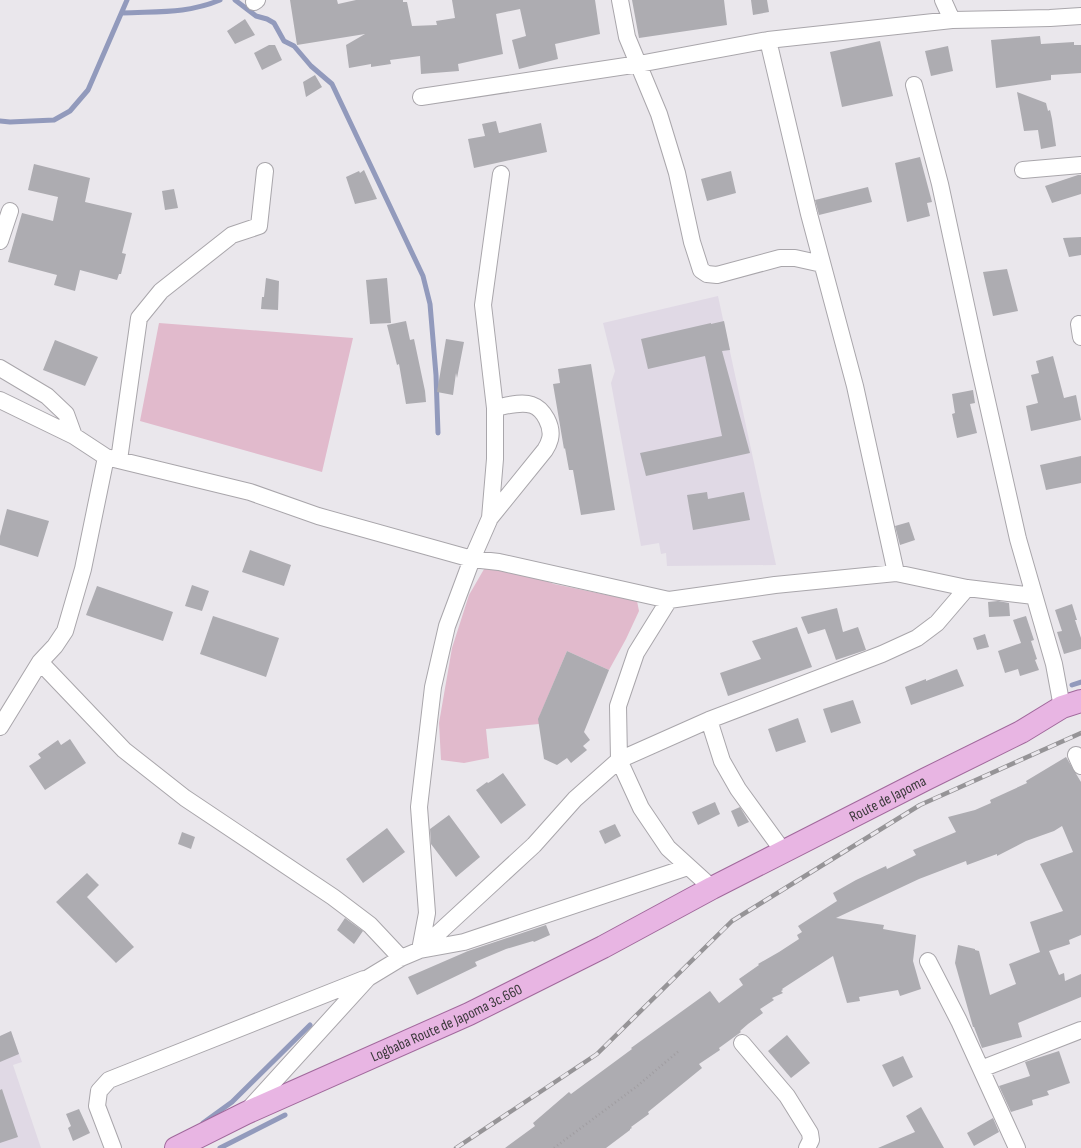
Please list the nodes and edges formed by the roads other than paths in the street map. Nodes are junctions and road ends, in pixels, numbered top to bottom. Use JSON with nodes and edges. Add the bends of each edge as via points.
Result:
{"nodes":[{"id":1,"x":620,"y":0,"type":"edge"},
{"id":2,"x":943,"y":0,"type":"edge"},
{"id":3,"x":1081,"y":16,"type":"edge"},
{"id":4,"x":952,"y":20,"type":"junction"},
{"id":5,"x":768,"y":40,"type":"junction"},
{"id":6,"x":639,"y":64,"type":"junction"},
{"id":7,"x":914,"y":85,"type":"dead end"},
{"id":8,"x":421,"y":97,"type":"dead end"},
{"id":9,"x":1081,"y":165,"type":"edge"},
{"id":10,"x":1024,"y":170,"type":"dead end"},
{"id":11,"x":265,"y":171,"type":"dead end"},
{"id":12,"x":501,"y":174,"type":"dead end"},
{"id":13,"x":10,"y":211,"type":"dead end"},
{"id":14,"x":0,"y":241,"type":"edge"},
{"id":15,"x":822,"y":264,"type":"junction"},
{"id":16,"x":0,"y":368,"type":"edge"},
{"id":17,"x":0,"y":400,"type":"edge"},
{"id":18,"x":495,"y":408,"type":"junction"},
{"id":19,"x":74,"y":436,"type":"junction"},
{"id":20,"x":113,"y":458,"type":"junction"},
{"id":21,"x":490,"y":518,"type":"junction"},
{"id":22,"x":472,"y":559,"type":"junction"},
{"id":23,"x":896,"y":573,"type":"junction"},
{"id":24,"x":966,"y":588,"type":"junction"},
{"id":25,"x":1034,"y":596,"type":"junction"},
{"id":26,"x":669,"y":600,"type":"junction"},
{"id":27,"x":40,"y":662,"type":"junction"},
{"id":28,"x":1072,"y":704,"type":"edge"},
{"id":29,"x":709,"y":720,"type":"junction"},
{"id":30,"x":0,"y":727,"type":"edge"},
{"id":31,"x":619,"y":760,"type":"junction"},
{"id":32,"x":783,"y":852,"type":"junction"},
{"id":33,"x":688,"y":868,"type":"junction"},
{"id":34,"x":712,"y":888,"type":"junction"},
{"id":35,"x":420,"y":950,"type":"junction"},
{"id":36,"x":401,"y":958,"type":"junction"},
{"id":37,"x":928,"y":961,"type":"dead end"},
{"id":38,"x":368,"y":978,"type":"junction"},
{"id":39,"x":1081,"y":1030,"type":"edge"},
{"id":40,"x":742,"y":1043,"type":"dead end"},
{"id":41,"x":981,"y":1069,"type":"junction"},
{"id":42,"x":246,"y":1112,"type":"junction"},
{"id":43,"x":113,"y":1148,"type":"edge"},
{"id":44,"x":176,"y":1148,"type":"edge"},
{"id":45,"x":807,"y":1148,"type":"edge"},
{"id":46,"x":1017,"y":1148,"type":"edge"}],
"edges":[{"from":1,"to":6,"type":"street","via":[[627,37]]},
{"from":2,"to":4,"type":"street"},
{"from":3,"to":4,"type":"street"},
{"from":4,"to":5,"type":"street"},
{"from":5,"to":6,"type":"street"},
{"from":5,"to":15,"type":"street"},
{"from":6,"to":8,"type":"street"},
{"from":6,"to":15,"type":"street","via":[[660,114],[701,270],[707,274],[717,275],[780,258],[795,258]]},
{"from":7,"to":25,"type":"street","via":[[940,184],[1018,539]]},
{"from":9,"to":10,"type":"street"},
{"from":11,"to":20,"type":"street","via":[[259,226],[232,235],[166,286],[139,318]]},
{"from":12,"to":18,"type":"street","via":[[484,305]]},
{"from":13,"to":14,"type":"street"},
{"from":15,"to":23,"type":"street","via":[[854,386]]},
{"from":16,"to":19,"type":"street","via":[[47,396],[66,414]]},
{"from":17,"to":19,"type":"street"},
{"from":18,"to":21,"type":"street","via":[[495,459]]},
{"from":18,"to":21,"type":"street","via":[[516,404],[533,405],[543,412],[549,424],[550,438],[545,450]]},
{"from":19,"to":20,"type":"street"},
{"from":20,"to":22,"type":"street","via":[[250,492],[318,516]]},
{"from":20,"to":27,"type":"street","via":[[65,631]]},
{"from":21,"to":22,"type":"street"},
{"from":22,"to":26,"type":"street","via":[[499,562]]},
{"from":22,"to":35,"type":"street","via":[[447,626],[433,688],[419,807],[427,913]]},
{"from":23,"to":24,"type":"street"},
{"from":23,"to":26,"type":"street","via":[[775,585]]},
{"from":24,"to":25,"type":"street"},
{"from":24,"to":29,"type":"street","via":[[937,623],[917,638],[882,654]]},
{"from":25,"to":28,"type":"street","via":[[1054,664]]},
{"from":26,"to":31,"type":"street","via":[[636,653],[618,706]]},
{"from":27,"to":30,"type":"street"},
{"from":27,"to":36,"type":"street","via":[[124,750],[184,798],[370,925]]},
{"from":28,"to":32,"type":"main road","name":"Route de Japoma"},
{"from":29,"to":31,"type":"street"},
{"from":29,"to":32,"type":"street","via":[[722,761],[738,789]]},
{"from":31,"to":33,"type":"street","via":[[641,808],[668,848]]},
{"from":31,"to":35,"type":"street","via":[[575,799],[534,844]]},
{"from":32,"to":34,"type":"main road","name":"Route de Japoma"},
{"from":33,"to":34,"type":"street"},
{"from":33,"to":35,"type":"street","via":[[464,942]]},
{"from":34,"to":42,"type":"main road","name":"Logbaba Route de Japoma 3c.660","via":[[603,947],[469,1014]]},
{"from":35,"to":36,"type":"street"},
{"from":36,"to":38,"type":"street"},
{"from":37,"to":41,"type":"street"},
{"from":38,"to":42,"type":"street"},
{"from":38,"to":43,"type":"street","via":[[109,1080],[99,1091],[97,1106]]},
{"from":39,"to":41,"type":"street"},
{"from":40,"to":45,"type":"street","via":[[787,1096],[810,1133],[811,1140]]},
{"from":41,"to":46,"type":"street"},
{"from":42,"to":44,"type":"main road","name":"Logbaba Route de Japoma 3c.660"}]}
